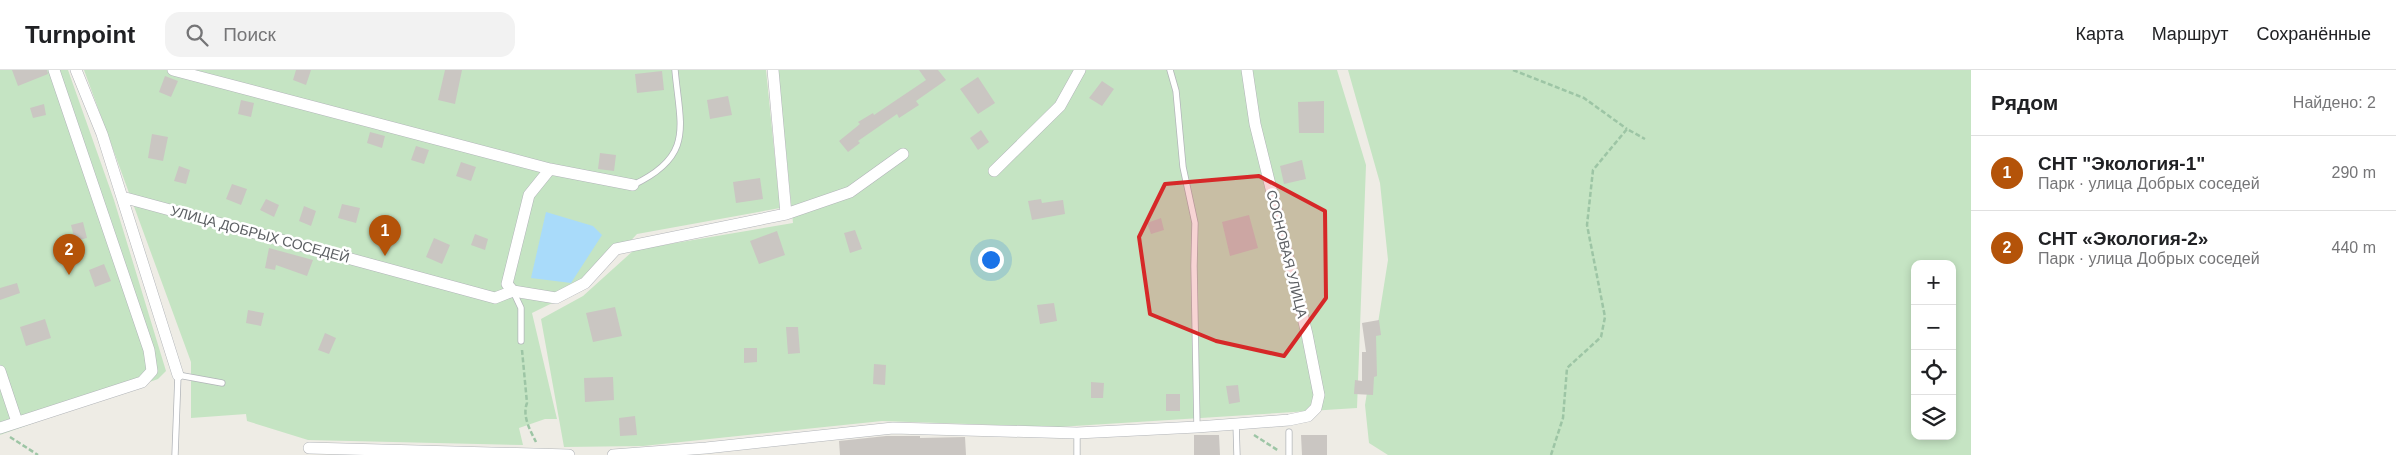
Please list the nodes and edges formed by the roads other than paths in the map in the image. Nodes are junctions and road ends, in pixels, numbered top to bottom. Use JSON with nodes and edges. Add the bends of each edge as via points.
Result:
{"nodes":[{"id":1,"x":54,"y":70,"type":"edge"},
{"id":2,"x":76,"y":70,"type":"edge"},
{"id":3,"x":173,"y":70,"type":"edge"},
{"id":4,"x":675,"y":70,"type":"edge"},
{"id":5,"x":773,"y":70,"type":"edge"},
{"id":6,"x":1080,"y":70,"type":"edge"},
{"id":7,"x":1170,"y":70,"type":"edge"},
{"id":8,"x":1247,"y":70,"type":"edge"},
{"id":9,"x":904,"y":154,"type":"dead end"},
{"id":10,"x":550,"y":169,"type":"junction"},
{"id":11,"x":994,"y":171,"type":"dead end"},
{"id":12,"x":634,"y":185,"type":"joint"},
{"id":13,"x":122,"y":197,"type":"junction"},
{"id":14,"x":786,"y":214,"type":"junction"},
{"id":15,"x":513,"y":291,"type":"junction"},
{"id":16,"x":521,"y":341,"type":"road end"},
{"id":17,"x":0,"y":371,"type":"edge"},
{"id":18,"x":178,"y":375,"type":"junction"},
{"id":19,"x":222,"y":383,"type":"dead end"},
{"id":20,"x":17,"y":422,"type":"junction"},
{"id":21,"x":1236,"y":423,"type":"junction"},
{"id":22,"x":1197,"y":427,"type":"junction"},
{"id":23,"x":2,"y":431,"type":"edge"},
{"id":24,"x":1289,"y":432,"type":"dead end"},
{"id":25,"x":1077,"y":433,"type":"junction"},
{"id":26,"x":310,"y":448,"type":"dead end"},
{"id":27,"x":542,"y":454,"type":"edge"},
{"id":28,"x":175,"y":455,"type":"edge"},
{"id":29,"x":569,"y":455,"type":"edge"},
{"id":30,"x":613,"y":455,"type":"edge"},
{"id":31,"x":1078,"y":455,"type":"edge"},
{"id":32,"x":1237,"y":455,"type":"edge"},
{"id":33,"x":1288,"y":455,"type":"edge"}],
"edges":[{"from":1,"to":20,"type":"street","via":[[149,350],[152,371],[142,382]]},
{"from":2,"to":13,"type":"street","via":[[102,134]]},
{"from":3,"to":10,"type":"street"},
{"from":4,"to":12,"type":"lane","via":[[681,135],[674,155],[650,177]]},
{"from":5,"to":14,"type":"street"},
{"from":6,"to":11,"type":"street","via":[[1060,106]]},
{"from":7,"to":22,"type":"lane","via":[[1176,91],[1182,167],[1195,224]]},
{"from":8,"to":21,"type":"street","name":"СОСНОВАЯ УЛИЦА","via":[[1255,124],[1308,334],[1320,395],[1316,408],[1308,416]]},
{"from":9,"to":14,"type":"street","via":[[850,192]]},
{"from":10,"to":12,"type":"street"},
{"from":10,"to":15,"type":"street","via":[[529,195],[507,284]]},
{"from":13,"to":15,"type":"street","name":"УЛИЦА ДОБРЫХ СОСЕДЕЙ","via":[[495,298]]},
{"from":13,"to":18,"type":"street"},
{"from":14,"to":15,"type":"street","via":[[616,249],[585,283],[556,298]]},
{"from":15,"to":16,"type":"lane","via":[[521,308]]},
{"from":17,"to":20,"type":"street"},
{"from":18,"to":19,"type":"lane"},
{"from":18,"to":28,"type":"lane"},
{"from":20,"to":23,"type":"street"},
{"from":21,"to":22,"type":"street","name":"СОСНОВАЯ УЛИЦА"},
{"from":21,"to":32,"type":"lane"},
{"from":22,"to":25,"type":"street","name":"СОСНОВАЯ УЛИЦА"},
{"from":24,"to":33,"type":"lane"},
{"from":25,"to":30,"type":"street","name":"СОСНОВАЯ УЛИЦА","via":[[893,428]]},
{"from":25,"to":31,"type":"lane"},
{"from":26,"to":27,"type":"street"},
{"from":27,"to":29,"type":"street"}]}
